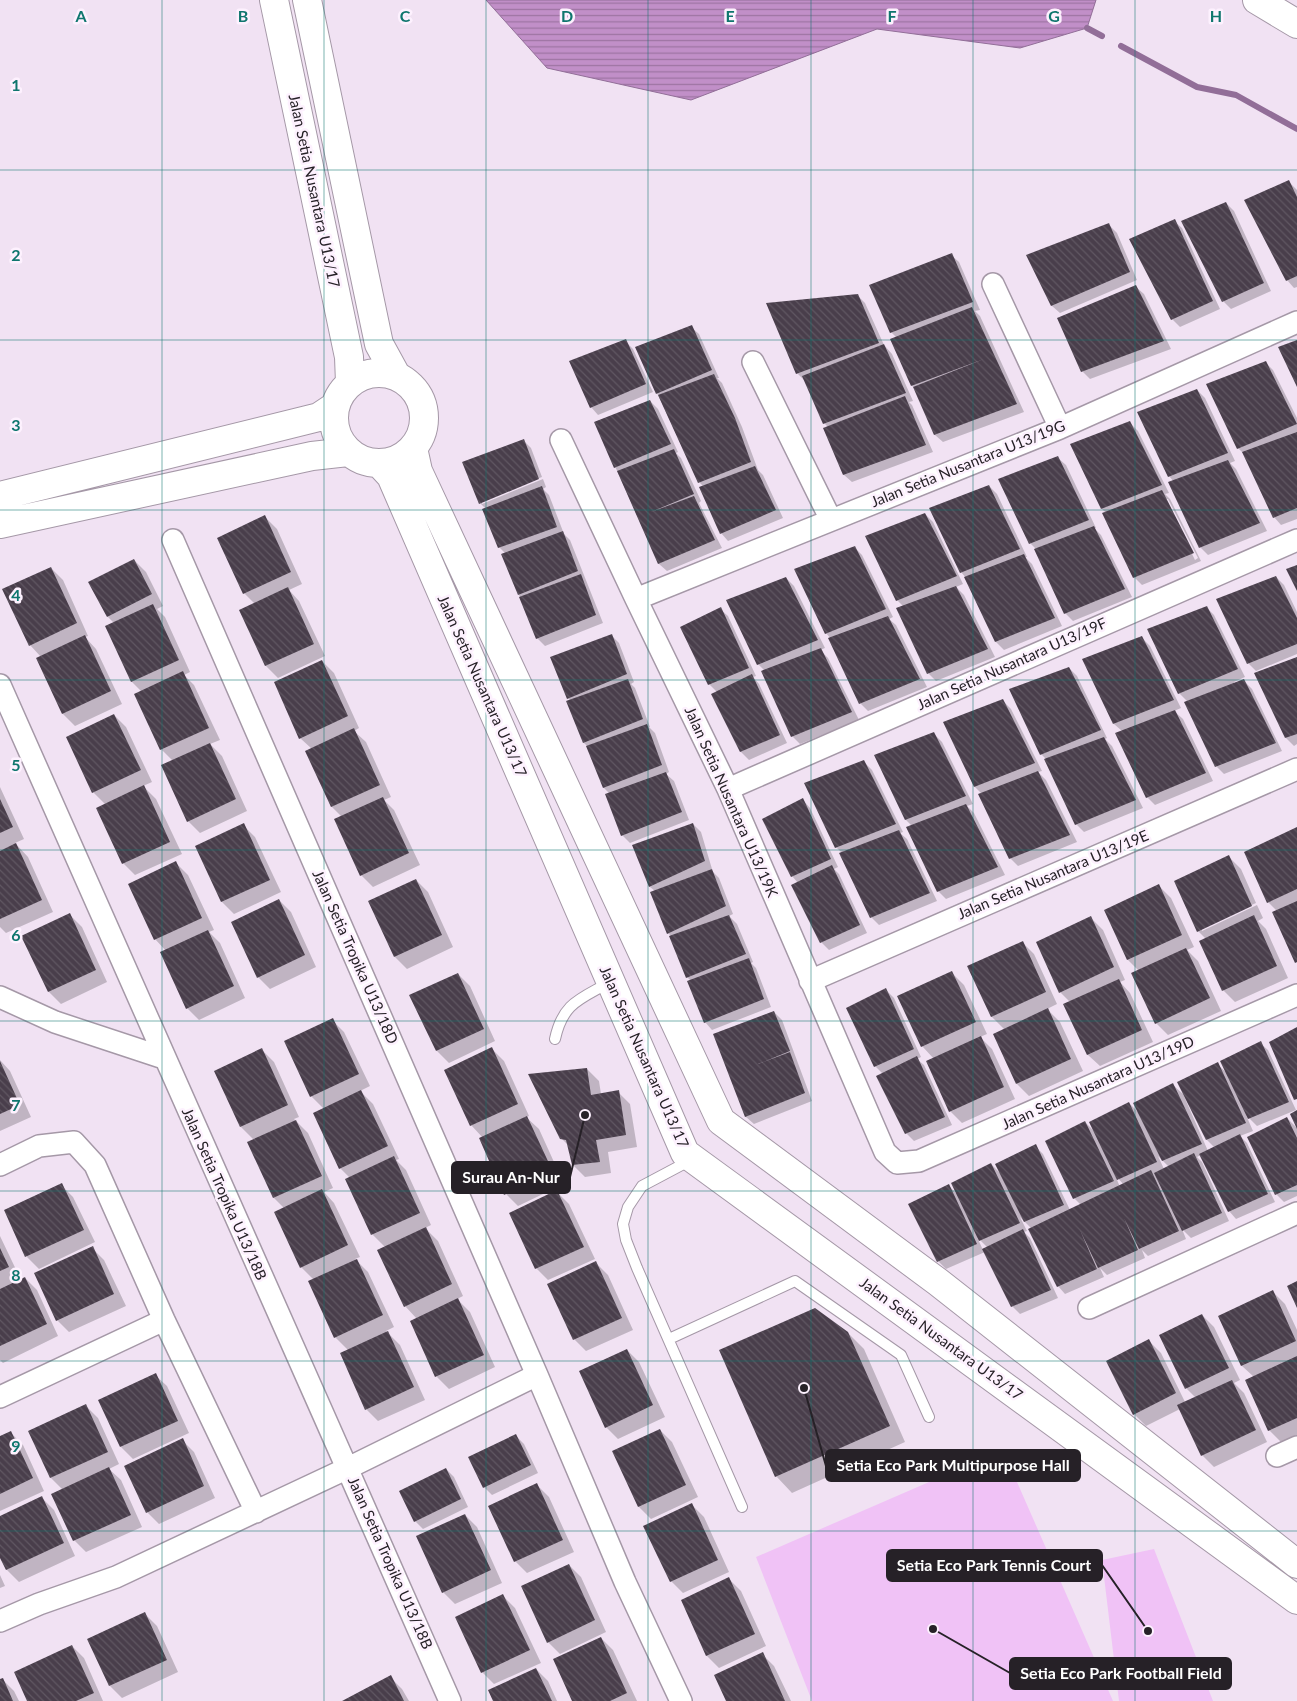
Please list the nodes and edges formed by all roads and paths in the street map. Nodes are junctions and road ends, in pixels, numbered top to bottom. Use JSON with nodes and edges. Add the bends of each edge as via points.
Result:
{"nodes":[{"id":1,"x":274,"y":0,"type":"edge"},
{"id":2,"x":307,"y":0,"type":"edge"},
{"id":3,"x":1257,"y":0,"type":"edge"},
{"id":4,"x":1297,"y":24,"type":"edge"},
{"id":5,"x":993,"y":284,"type":"dead end"},
{"id":6,"x":1297,"y":322,"type":"edge"},
{"id":7,"x":753,"y":362,"type":"dead end"},
{"id":8,"x":396,"y":375,"type":"junction"},
{"id":9,"x":350,"y":383,"type":"junction"},
{"id":10,"x":334,"y":407,"type":"junction"},
{"id":11,"x":1060,"y":428,"type":"junction"},
{"id":12,"x":561,"y":440,"type":"dead end"},
{"id":13,"x":413,"y":448,"type":"junction"},
{"id":14,"x":348,"y":452,"type":"junction"},
{"id":15,"x":378,"y":463,"type":"junction"},
{"id":16,"x":0,"y":496,"type":"edge"},
{"id":17,"x":831,"y":520,"type":"junction"},
{"id":18,"x":0,"y":524,"type":"edge"},
{"id":19,"x":173,"y":540,"type":"dead end"},
{"id":20,"x":1297,"y":540,"type":"edge"},
{"id":21,"x":636,"y":600,"type":"junction"},
{"id":22,"x":0,"y":686,"type":"edge"},
{"id":23,"x":1297,"y":769,"type":"edge"},
{"id":24,"x":728,"y":788,"type":"junction"},
{"id":25,"x":810,"y":981,"type":"junction"},
{"id":26,"x":611,"y":982,"type":"junction"},
{"id":27,"x":1297,"y":995,"type":"edge"},
{"id":28,"x":0,"y":997,"type":"edge"},
{"id":29,"x":555,"y":1039,"type":"dead end"},
{"id":30,"x":164,"y":1058,"type":"junction"},
{"id":31,"x":693,"y":1159,"type":"junction"},
{"id":32,"x":897,"y":1163,"type":"joint"},
{"id":33,"x":0,"y":1165,"type":"edge"},
{"id":34,"x":1297,"y":1213,"type":"edge"},
{"id":35,"x":1089,"y":1308,"type":"dead end"},
{"id":36,"x":164,"y":1320,"type":"junction"},
{"id":37,"x":669,"y":1339,"type":"junction"},
{"id":38,"x":537,"y":1375,"type":"junction"},
{"id":39,"x":0,"y":1397,"type":"edge"},
{"id":40,"x":929,"y":1417,"type":"dead end"},
{"id":41,"x":1297,"y":1447,"type":"edge"},
{"id":42,"x":1277,"y":1456,"type":"dead end"},
{"id":43,"x":348,"y":1468,"type":"junction"},
{"id":44,"x":742,"y":1507,"type":"dead end"},
{"id":45,"x":256,"y":1512,"type":"junction"},
{"id":46,"x":1297,"y":1564,"type":"edge"},
{"id":47,"x":1297,"y":1600,"type":"edge"},
{"id":48,"x":0,"y":1621,"type":"edge"},
{"id":49,"x":450,"y":1701,"type":"edge"},
{"id":50,"x":681,"y":1701,"type":"edge"}],
"edges":[{"from":1,"to":9,"type":"main road","name":"Jalan Setia Nusantara U13/17","via":[[349,357]]},
{"from":2,"to":8,"type":"main road","via":[[379,344]]},
{"from":3,"to":4,"type":"main road"},
{"from":5,"to":11,"type":"street"},
{"from":6,"to":11,"type":"street","name":"Jalan Setia Nusantara U13/19G"},
{"from":7,"to":17,"type":"street"},
{"from":8,"to":9,"type":"main road","via":[[372,373]]},
{"from":8,"to":13,"type":"main road","via":[[409,383],[424,407],[425,422]]},
{"from":9,"to":10,"type":"main road"},
{"from":10,"to":14,"type":"main road","via":[[335,432]]},
{"from":10,"to":16,"type":"main road","via":[[319,417]]},
{"from":11,"to":17,"type":"street","name":"Jalan Setia Nusantara U13/19G"},
{"from":12,"to":21,"type":"street","name":"Jalan Setia Nusantara U13/19K"},
{"from":13,"to":15,"type":"main road","via":[[391,462]]},
{"from":13,"to":46,"type":"main road","name":"Jalan Setia Nusantara U13/17","via":[[418,471],[721,1121],[938,1282]]},
{"from":14,"to":15,"type":"main road","via":[[368,462]]},
{"from":14,"to":18,"type":"main road","via":[[312,456]]},
{"from":15,"to":26,"type":"main road","name":"Jalan Setia Nusantara U13/17","via":[[391,476]]},
{"from":17,"to":21,"type":"street","name":"Jalan Setia Nusantara U13/19G"},
{"from":19,"to":38,"type":"street","name":"Jalan Setia Tropika U13/18D"},
{"from":20,"to":24,"type":"street","name":"Jalan Setia Nusantara U13/19F"},
{"from":21,"to":24,"type":"street","name":"Jalan Setia Nusantara U13/19K"},
{"from":22,"to":30,"type":"street","name":"Jalan Setia Tropika U13/18B"},
{"from":23,"to":25,"type":"street","name":"Jalan Setia Nusantara U13/19E"},
{"from":24,"to":25,"type":"street","name":"Jalan Setia Nusantara U13/19K"},
{"from":25,"to":32,"type":"street","name":"Jalan Setia Nusantara U13/19K","via":[[885,1152]]},
{"from":26,"to":29,"type":"lane","via":[[564,1012]]},
{"from":26,"to":31,"type":"main road","name":"Jalan Setia Nusantara U13/17","via":[[685,1153]]},
{"from":27,"to":32,"type":"street","name":"Jalan Setia Nusantara U13/19D","via":[[919,1161]]},
{"from":28,"to":30,"type":"street","via":[[56,1022]]},
{"from":30,"to":43,"type":"street","name":"Jalan Setia Tropika U13/18B"},
{"from":31,"to":37,"type":"lane","via":[[642,1186],[628,1207],[623,1224],[637,1268]]},
{"from":31,"to":47,"type":"main road","name":"Jalan Setia Nusantara U13/17"},
{"from":33,"to":36,"type":"street","via":[[39,1146],[74,1142],[95,1165]]},
{"from":34,"to":35,"type":"street"},
{"from":36,"to":39,"type":"street"},
{"from":36,"to":45,"type":"street"},
{"from":37,"to":40,"type":"lane","via":[[795,1282],[901,1356]]},
{"from":37,"to":44,"type":"lane"},
{"from":38,"to":43,"type":"street"},
{"from":38,"to":50,"type":"street","name":"Jalan Setia Tropika U13/18D","via":[[625,1582]]},
{"from":41,"to":42,"type":"street"},
{"from":43,"to":45,"type":"street"},
{"from":43,"to":49,"type":"street","name":"Jalan Setia Tropika U13/18B"},
{"from":45,"to":48,"type":"street","via":[[116,1577]]}]}
